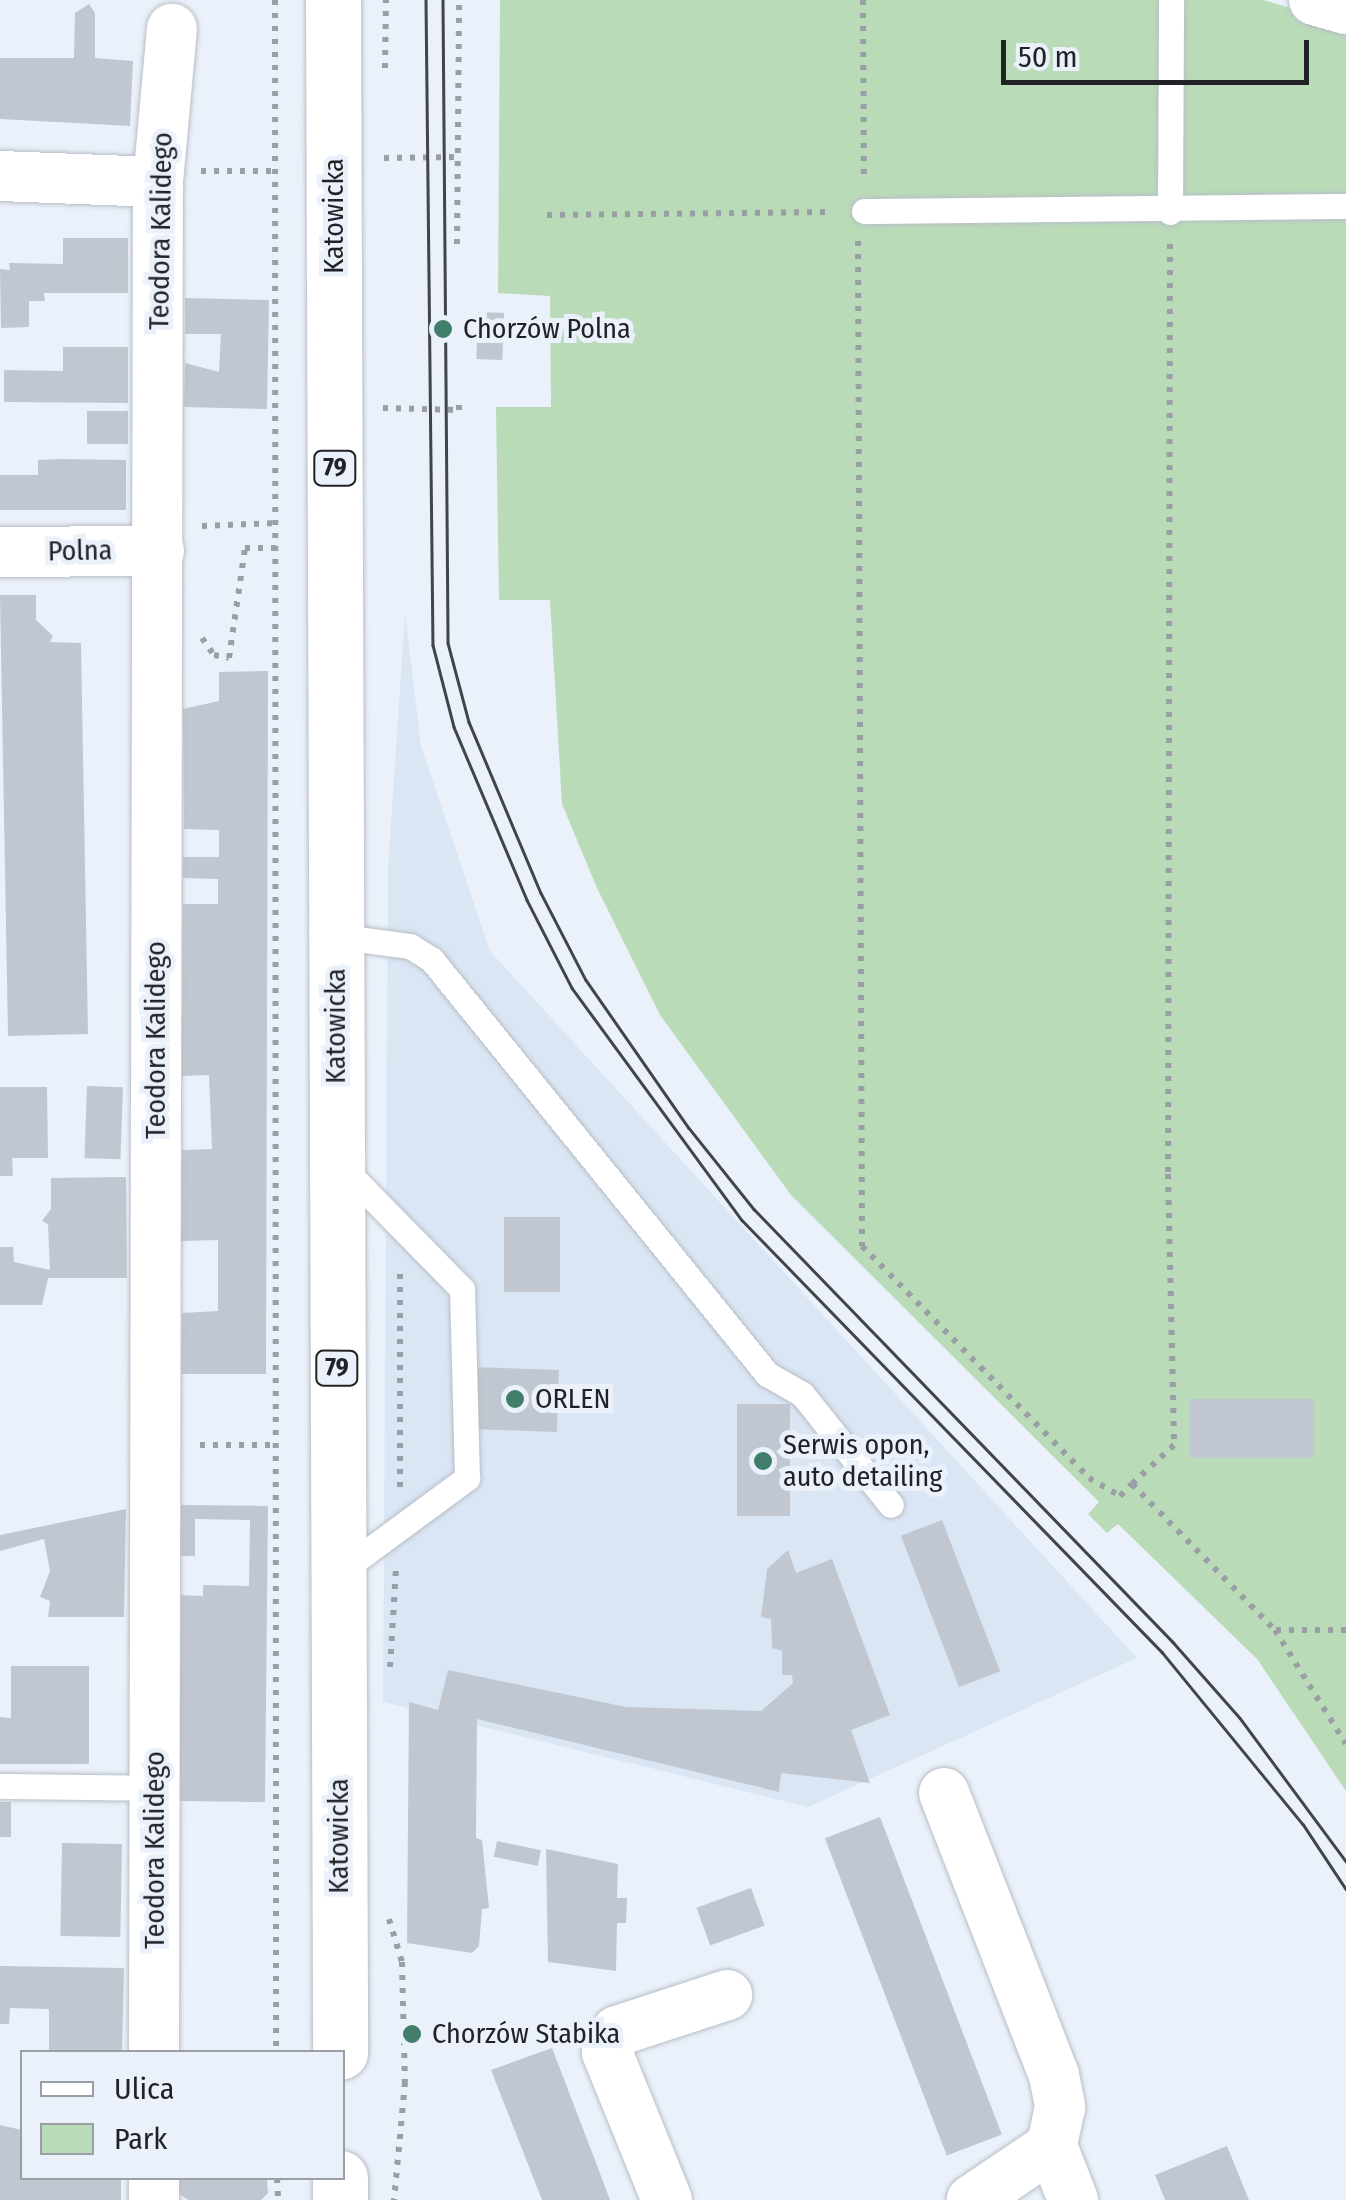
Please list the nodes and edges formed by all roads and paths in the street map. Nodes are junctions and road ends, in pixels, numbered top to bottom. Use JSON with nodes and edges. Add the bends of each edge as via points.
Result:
{"nodes":[{"id":1,"x":275,"y":0,"type":"edge"},
{"id":2,"x":333,"y":0,"type":"edge"},
{"id":3,"x":459,"y":0,"type":"edge"},
{"id":4,"x":863,"y":0,"type":"edge"},
{"id":5,"x":1171,"y":0,"type":"edge"},
{"id":6,"x":1314,"y":0,"type":"edge"},
{"id":7,"x":1346,"y":9,"type":"edge"},
{"id":8,"x":173,"y":16,"type":"edge"},
{"id":9,"x":458,"y":157,"type":"junction"},
{"id":10,"x":384,"y":158,"type":"dead end"},
{"id":11,"x":218,"y":172,"type":"dead end"},
{"id":12,"x":276,"y":172,"type":"junction"},
{"id":13,"x":0,"y":176,"type":"edge"},
{"id":14,"x":158,"y":182,"type":"junction"},
{"id":15,"x":1346,"y":206,"type":"edge"},
{"id":16,"x":864,"y":211,"type":"junction"},
{"id":17,"x":1170,"y":212,"type":"junction"},
{"id":18,"x":547,"y":215,"type":"dead end"},
{"id":19,"x":457,"y":244,"type":"dead end"},
{"id":20,"x":459,"y":401,"type":"dead end"},
{"id":21,"x":382,"y":408,"type":"dead end"},
{"id":22,"x":276,"y":523,"type":"junction"},
{"id":23,"x":221,"y":526,"type":"dead end"},
{"id":24,"x":276,"y":548,"type":"junction"},
{"id":25,"x":159,"y":550,"type":"junction"},
{"id":26,"x":0,"y":552,"type":"edge"},
{"id":27,"x":160,"y":614,"type":"junction"},
{"id":28,"x":335,"y":936,"type":"junction"},
{"id":29,"x":337,"y":1162,"type":"junction"},
{"id":30,"x":179,"y":1445,"type":"dead end"},
{"id":31,"x":274,"y":1445,"type":"junction"},
{"id":32,"x":1132,"y":1484,"type":"junction"},
{"id":33,"x":891,"y":1505,"type":"dead end"},
{"id":34,"x":337,"y":1574,"type":"junction"},
{"id":35,"x":1274,"y":1630,"type":"junction"},
{"id":36,"x":1346,"y":1630,"type":"edge"},
{"id":37,"x":1346,"y":1744,"type":"edge"},
{"id":38,"x":0,"y":1786,"type":"edge"},
{"id":39,"x":155,"y":1788,"type":"junction"},
{"id":40,"x":944,"y":1793,"type":"dead end"},
{"id":41,"x":727,"y":1995,"type":"dead end"},
{"id":42,"x":154,"y":2050,"type":"edge"},
{"id":43,"x":276,"y":2050,"type":"edge"},
{"id":44,"x":340,"y":2050,"type":"edge"},
{"id":45,"x":1052,"y":2146,"type":"junction"},
{"id":46,"x":667,"y":2200,"type":"edge"},
{"id":47,"x":972,"y":2200,"type":"edge"},
{"id":48,"x":1072,"y":2200,"type":"edge"}],
"edges":[{"from":1,"to":12,"type":"path"},
{"from":2,"to":28,"type":"main road","name":"Katowicka","number":"79"},
{"from":3,"to":9,"type":"path"},
{"from":4,"to":16,"type":"path"},
{"from":5,"to":17,"type":"lane"},
{"from":6,"to":7,"type":"street"},
{"from":8,"to":14,"type":"street","name":"Teodora Kalidego"},
{"from":9,"to":10,"type":"path"},
{"from":9,"to":19,"type":"path"},
{"from":11,"to":12,"type":"path"},
{"from":12,"to":22,"type":"path"},
{"from":13,"to":14,"type":"street"},
{"from":14,"to":25,"type":"street","name":"Teodora Kalidego"},
{"from":15,"to":17,"type":"lane"},
{"from":16,"to":17,"type":"lane"},
{"from":16,"to":18,"type":"path"},
{"from":16,"to":32,"type":"path","via":[[858,236],[862,1246],[1089,1478],[1120,1496]]},
{"from":17,"to":32,"type":"path","via":[[1168,1174],[1174,1446]]},
{"from":20,"to":21,"type":"path","via":[[459,410]]},
{"from":22,"to":23,"type":"path"},
{"from":22,"to":24,"type":"path"},
{"from":24,"to":27,"type":"path","via":[[245,548],[228,658],[214,654],[186,618]]},
{"from":24,"to":31,"type":"path"},
{"from":25,"to":26,"type":"street","name":"Polna"},
{"from":25,"to":27,"type":"street","name":"Teodora Kalidego"},
{"from":27,"to":39,"type":"street","name":"Teodora Kalidego"},
{"from":28,"to":29,"type":"main road","name":"Katowicka","number":"79"},
{"from":28,"to":33,"type":"lane","via":[[410,946],[432,960],[767,1374],[802,1394]]},
{"from":29,"to":34,"type":"main road","name":"Katowicka","number":"79"},
{"from":29,"to":34,"type":"lane","via":[[462,1289],[467,1478]]},
{"from":30,"to":31,"type":"path"},
{"from":31,"to":43,"type":"path"},
{"from":32,"to":35,"type":"path"},
{"from":34,"to":44,"type":"main road","name":"Katowicka","number":"79"},
{"from":35,"to":36,"type":"path"},
{"from":35,"to":37,"type":"path"},
{"from":38,"to":39,"type":"lane"},
{"from":39,"to":42,"type":"street","name":"Teodora Kalidego"},
{"from":40,"to":45,"type":"street","via":[[1054,2075],[1060,2108]]},
{"from":41,"to":46,"type":"street","via":[[616,2031],[607,2052]]},
{"from":45,"to":47,"type":"street"},
{"from":45,"to":48,"type":"street"}]}
